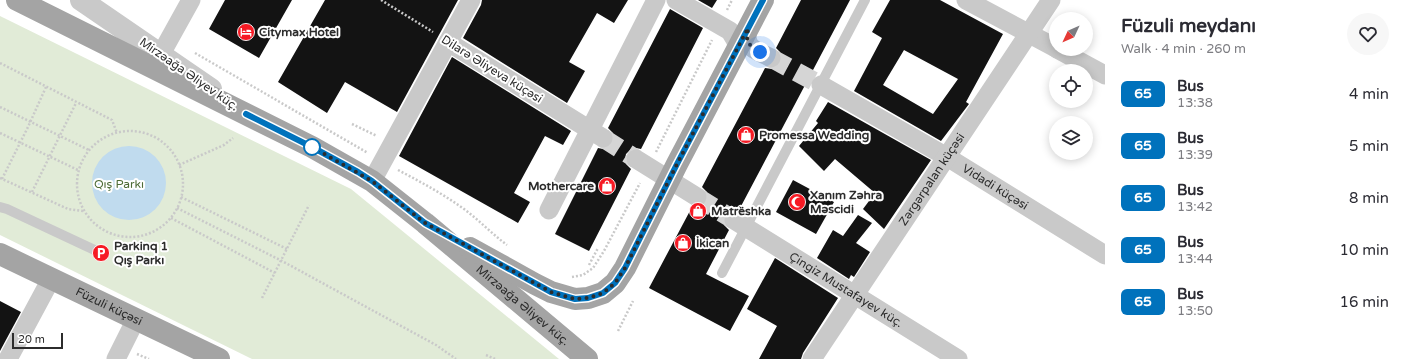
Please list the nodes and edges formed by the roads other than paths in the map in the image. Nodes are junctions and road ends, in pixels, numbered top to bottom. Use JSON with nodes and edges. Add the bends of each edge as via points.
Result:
{"nodes":[{"id":1,"x":17,"y":0,"type":"edge"},
{"id":2,"x":81,"y":0,"type":"edge"},
{"id":3,"x":191,"y":0,"type":"edge"},
{"id":4,"x":471,"y":0,"type":"edge"},
{"id":5,"x":656,"y":0,"type":"edge"},
{"id":6,"x":676,"y":0,"type":"edge"},
{"id":7,"x":763,"y":0,"type":"edge"},
{"id":8,"x":865,"y":0,"type":"edge"},
{"id":9,"x":966,"y":0,"type":"edge"},
{"id":10,"x":1051,"y":0,"type":"edge"},
{"id":11,"x":748,"y":28,"type":"junction"},
{"id":12,"x":1029,"y":34,"type":"junction"},
{"id":13,"x":448,"y":42,"type":"junction"},
{"id":14,"x":1049,"y":45,"type":"edge"},
{"id":15,"x":166,"y":46,"type":"junction"},
{"id":16,"x":737,"y":50,"type":"junction"},
{"id":17,"x":1070,"y":56,"type":"edge"},
{"id":18,"x":771,"y":58,"type":"tunnel mouth"},
{"id":19,"x":1105,"y":75,"type":"edge"},
{"id":20,"x":821,"y":85,"type":"junction"},
{"id":21,"x":246,"y":114,"type":"junction"},
{"id":22,"x":597,"y":134,"type":"junction"},
{"id":23,"x":947,"y":157,"type":"junction"},
{"id":24,"x":642,"y":163,"type":"tunnel mouth"},
{"id":25,"x":669,"y":179,"type":"junction"},
{"id":26,"x":372,"y":181,"type":"junction"},
{"id":27,"x":697,"y":197,"type":"tunnel mouth"},
{"id":28,"x":0,"y":207,"type":"edge"},
{"id":29,"x":549,"y":210,"type":"dead end"},
{"id":30,"x":425,"y":223,"type":"junction"},
{"id":31,"x":740,"y":223,"type":"junction"},
{"id":32,"x":101,"y":253,"type":"dead end"},
{"id":33,"x":0,"y":254,"type":"edge"},
{"id":34,"x":1105,"y":255,"type":"edge"},
{"id":35,"x":722,"y":273,"type":"dead end"},
{"id":36,"x":51,"y":279,"type":"junction"},
{"id":37,"x":855,"y":295,"type":"junction"},
{"id":38,"x":136,"y":319,"type":"junction"},
{"id":39,"x":8,"y":359,"type":"edge"},
{"id":40,"x":116,"y":359,"type":"edge"},
{"id":41,"x":219,"y":359,"type":"edge"},
{"id":42,"x":587,"y":359,"type":"edge"},
{"id":43,"x":812,"y":359,"type":"edge"},
{"id":44,"x":958,"y":359,"type":"edge"}],
"edges":[{"from":1,"to":21,"type":"main road"},
{"from":2,"to":15,"type":"street","name":"Mirzəağa Əliyev küç."},
{"from":3,"to":15,"type":"street"},
{"from":4,"to":13,"type":"street"},
{"from":5,"to":22,"type":"street"},
{"from":6,"to":16,"type":"street","via":[[730,31],[736,40]]},
{"from":7,"to":11,"type":"main road"},
{"from":8,"to":20,"type":"lane"},
{"from":9,"to":12,"type":"street"},
{"from":10,"to":12,"type":"street","name":"Zərgərpalan küçəsi"},
{"from":11,"to":16,"type":"main road"},
{"from":11,"to":18,"type":"street","via":[[746,38],[749,44]]},
{"from":12,"to":14,"type":"street"},
{"from":12,"to":23,"type":"street","name":"Zərgərpalan küçəsi"},
{"from":13,"to":22,"type":"street","name":"Dilarə Əliyeva küçəsi"},
{"from":13,"to":26,"type":"street"},
{"from":15,"to":21,"type":"street","name":"Mirzəağa Əliyev küç."},
{"from":16,"to":25,"type":"main road"},
{"from":17,"to":19,"type":"street"},
{"from":20,"to":23,"type":"street","name":"Vidadi küçəsi"},
{"from":20,"to":31,"type":"lane"},
{"from":21,"to":26,"type":"main road","name":"Mirzəağa Əliyev küç."},
{"from":22,"to":29,"type":"street"},
{"from":23,"to":34,"type":"street","name":"Vidadi küçəsi"},
{"from":23,"to":37,"type":"street","name":"Zərgərpalan küçəsi"},
{"from":24,"to":25,"type":"street"},
{"from":25,"to":27,"type":"street"},
{"from":25,"to":30,"type":"main road","via":[[615,283],[603,293],[588,298],[575,299],[551,292]]},
{"from":26,"to":30,"type":"main road","name":"Mirzəağa Əliyev küç."},
{"from":28,"to":32,"type":"lane"},
{"from":30,"to":42,"type":"main road","name":"Mirzəağa Əliyev küç."},
{"from":31,"to":35,"type":"lane"},
{"from":31,"to":37,"type":"street","name":"Çingiz Mustafayev küç."},
{"from":33,"to":36,"type":"main road","name":"Füzuli küçəsi"},
{"from":36,"to":38,"type":"main road","name":"Füzuli küçəsi"},
{"from":36,"to":39,"type":"street"},
{"from":37,"to":43,"type":"street","name":"Zərgərpalan küçəsi"},
{"from":37,"to":44,"type":"street","name":"Çingiz Mustafayev küç."},
{"from":38,"to":40,"type":"street"},
{"from":38,"to":41,"type":"main road","name":"Füzuli küçəsi"}]}
